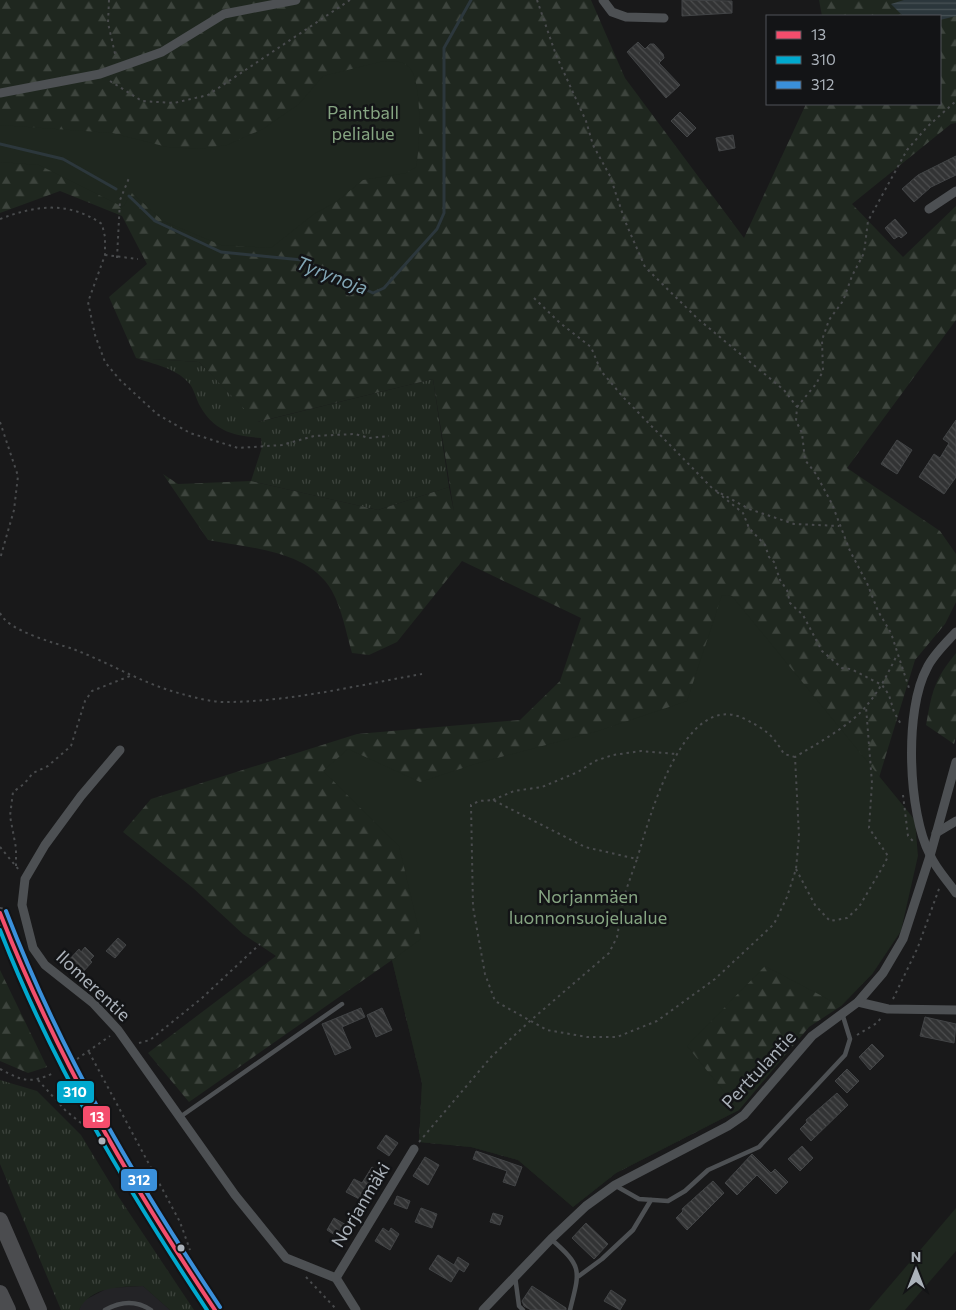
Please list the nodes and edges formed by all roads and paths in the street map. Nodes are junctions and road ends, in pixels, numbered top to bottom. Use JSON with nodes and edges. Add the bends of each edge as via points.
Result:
{"nodes":[{"id":1,"x":108,"y":0,"type":"edge"},
{"id":2,"x":296,"y":0,"type":"edge"},
{"id":3,"x":350,"y":0,"type":"edge"},
{"id":4,"x":537,"y":0,"type":"edge"},
{"id":5,"x":603,"y":0,"type":"edge"},
{"id":6,"x":664,"y":18,"type":"dead end"},
{"id":7,"x":118,"y":68,"type":"junction"},
{"id":8,"x":100,"y":74,"type":"junction"},
{"id":9,"x":0,"y":93,"type":"edge"},
{"id":10,"x":956,"y":101,"type":"edge"},
{"id":11,"x":129,"y":178,"type":"dead end"},
{"id":12,"x":956,"y":191,"type":"edge"},
{"id":13,"x":929,"y":210,"type":"dead end"},
{"id":14,"x":0,"y":219,"type":"edge"},
{"id":15,"x":105,"y":255,"type":"junction"},
{"id":16,"x":117,"y":258,"type":"junction"},
{"id":17,"x":138,"y":259,"type":"dead end"},
{"id":18,"x":534,"y":298,"type":"dead end"},
{"id":19,"x":797,"y":407,"type":"junction"},
{"id":20,"x":0,"y":422,"type":"edge"},
{"id":21,"x":389,"y":436,"type":"dead end"},
{"id":22,"x":713,"y":489,"type":"junction"},
{"id":23,"x":840,"y":526,"type":"junction"},
{"id":24,"x":0,"y":559,"type":"edge"},
{"id":25,"x":0,"y":613,"type":"edge"},
{"id":26,"x":956,"y":632,"type":"edge"},
{"id":27,"x":897,"y":655,"type":"junction"},
{"id":28,"x":422,"y":674,"type":"dead end"},
{"id":29,"x":130,"y":676,"type":"junction"},
{"id":30,"x":882,"y":685,"type":"junction"},
{"id":31,"x":918,"y":693,"type":"junction"},
{"id":32,"x":866,"y":707,"type":"junction"},
{"id":33,"x":903,"y":728,"type":"dead end"},
{"id":34,"x":120,"y":750,"type":"dead end"},
{"id":35,"x":676,"y":754,"type":"junction"},
{"id":36,"x":795,"y":757,"type":"junction"},
{"id":37,"x":956,"y":762,"type":"edge"},
{"id":38,"x":493,"y":800,"type":"junction"},
{"id":39,"x":956,"y":821,"type":"edge"},
{"id":40,"x":936,"y":833,"type":"junction"},
{"id":41,"x":0,"y":847,"type":"edge"},
{"id":42,"x":930,"y":856,"type":"junction"},
{"id":43,"x":637,"y":859,"type":"junction"},
{"id":44,"x":16,"y":866,"type":"junction"},
{"id":45,"x":796,"y":869,"type":"junction"},
{"id":46,"x":944,"y":874,"type":"junction"},
{"id":47,"x":25,"y":879,"type":"junction"},
{"id":48,"x":956,"y":893,"type":"edge"},
{"id":49,"x":0,"y":913,"type":"edge"},
{"id":50,"x":260,"y":944,"type":"dead end"},
{"id":51,"x":858,"y":1002,"type":"junction"},
{"id":52,"x":342,"y":1004,"type":"dead end"},
{"id":53,"x":888,"y":1009,"type":"junction"},
{"id":54,"x":956,"y":1010,"type":"edge"},
{"id":55,"x":842,"y":1014,"type":"junction"},
{"id":56,"x":530,"y":1021,"type":"junction"},
{"id":57,"x":118,"y":1030,"type":"junction"},
{"id":58,"x":850,"y":1039,"type":"junction"},
{"id":59,"x":130,"y":1045,"type":"junction"},
{"id":60,"x":89,"y":1052,"type":"junction"},
{"id":61,"x":77,"y":1059,"type":"dead end"},
{"id":62,"x":0,"y":1069,"type":"edge"},
{"id":63,"x":54,"y":1073,"type":"dead end"},
{"id":64,"x":38,"y":1080,"type":"junction"},
{"id":65,"x":180,"y":1116,"type":"junction"},
{"id":66,"x":87,"y":1127,"type":"dead end"},
{"id":67,"x":414,"y":1149,"type":"joint"},
{"id":68,"x":614,"y":1185,"type":"junction"},
{"id":69,"x":651,"y":1200,"type":"junction"},
{"id":70,"x":0,"y":1220,"type":"edge"},
{"id":71,"x":551,"y":1239,"type":"junction"},
{"id":72,"x":191,"y":1252,"type":"dead end"},
{"id":73,"x":286,"y":1258,"type":"junction"},
{"id":74,"x":515,"y":1275,"type":"junction"},
{"id":75,"x":579,"y":1276,"type":"junction"},
{"id":76,"x":336,"y":1278,"type":"junction"},
{"id":77,"x":0,"y":1293,"type":"edge"},
{"id":78,"x":8,"y":1310,"type":"edge"},
{"id":79,"x":39,"y":1310,"type":"edge"},
{"id":80,"x":105,"y":1310,"type":"edge"},
{"id":81,"x":151,"y":1310,"type":"edge"},
{"id":82,"x":215,"y":1310,"type":"edge"},
{"id":83,"x":337,"y":1310,"type":"edge"},
{"id":84,"x":356,"y":1310,"type":"edge"},
{"id":85,"x":483,"y":1310,"type":"edge"},
{"id":86,"x":523,"y":1310,"type":"edge"},
{"id":87,"x":570,"y":1310,"type":"edge"}],
"edges":[{"from":1,"to":7,"type":"path","via":[[108,22]]},
{"from":2,"to":7,"type":"street","via":[[224,14],[162,52]]},
{"from":3,"to":8,"type":"path","via":[[208,95],[174,104],[142,101]]},
{"from":4,"to":19,"type":"path","via":[[556,55],[586,121],[593,145],[610,176],[645,267],[698,319],[784,390]]},
{"from":5,"to":6,"type":"street","via":[[612,12],[626,17]]},
{"from":7,"to":8,"type":"street"},
{"from":8,"to":9,"type":"street"},
{"from":10,"to":19,"type":"path","via":[[927,126],[907,150],[868,221],[864,253],[822,340],[823,371]]},
{"from":11,"to":16,"type":"path","via":[[120,200]]},
{"from":12,"to":13,"type":"street"},
{"from":14,"to":15,"type":"path","via":[[20,211],[55,207],[87,214],[102,224]]},
{"from":15,"to":16,"type":"path"},
{"from":15,"to":21,"type":"path","via":[[88,302],[95,335],[105,362],[157,414],[190,433],[238,448],[260,448],[314,436]]},
{"from":16,"to":17,"type":"path"},
{"from":18,"to":22,"type":"path","via":[[591,347],[601,371],[623,397]]},
{"from":19,"to":23,"type":"path","via":[[796,421],[802,433],[805,460],[828,496]]},
{"from":20,"to":24,"type":"path","via":[[18,476],[14,510]]},
{"from":22,"to":23,"type":"path","via":[[748,509],[794,524]]},
{"from":22,"to":30,"type":"path","via":[[743,513],[749,528],[765,545],[790,603],[803,615],[822,651],[842,668],[851,669]]},
{"from":23,"to":27,"type":"path","via":[[891,633]]},
{"from":25,"to":29,"type":"path","via":[[3,619],[29,633],[84,653]]},
{"from":26,"to":31,"type":"street","via":[[927,668]]},
{"from":27,"to":30,"type":"path"},
{"from":27,"to":31,"type":"path","via":[[910,691]]},
{"from":28,"to":29,"type":"path","via":[[283,697],[229,702],[181,694]]},
{"from":29,"to":44,"type":"path","via":[[92,691],[85,701],[71,746],[13,792],[10,816]]},
{"from":30,"to":32,"type":"path"},
{"from":30,"to":33,"type":"path"},
{"from":31,"to":42,"type":"street","via":[[911,735],[918,817]]},
{"from":32,"to":36,"type":"path","via":[[825,739]]},
{"from":32,"to":45,"type":"path","via":[[872,783],[869,828],[888,856],[885,863],[859,907],[847,918],[830,921],[815,905]]},
{"from":34,"to":47,"type":"street","name":"Ilomerentie","via":[[81,796]]},
{"from":35,"to":36,"type":"path","via":[[692,733],[713,717],[732,713],[772,734],[784,754]]},
{"from":35,"to":38,"type":"path","via":[[641,751],[612,755],[542,787],[514,791]]},
{"from":35,"to":43,"type":"path","via":[[661,782]]},
{"from":36,"to":45,"type":"path","via":[[799,836]]},
{"from":37,"to":40,"type":"street","name":"Perttulantie"},
{"from":38,"to":43,"type":"path","via":[[585,847]]},
{"from":38,"to":56,"type":"path","via":[[471,805],[473,907],[485,974],[495,1001]]},
{"from":39,"to":40,"type":"street"},
{"from":40,"to":42,"type":"street","name":"Perttulantie"},
{"from":41,"to":44,"type":"path"},
{"from":42,"to":46,"type":"street"},
{"from":42,"to":51,"type":"street","name":"Perttulantie","via":[[903,939],[883,973]]},
{"from":43,"to":56,"type":"path","via":[[624,896],[617,937],[609,953]]},
{"from":44,"to":47,"type":"path"},
{"from":45,"to":56,"type":"path","via":[[774,924],[715,979],[657,1021],[617,1037],[587,1037],[547,1030]]},
{"from":46,"to":48,"type":"street"},
{"from":46,"to":53,"type":"path","via":[[918,947]]},
{"from":47,"to":57,"type":"street","name":"Ilomerentie","via":[[22,905],[33,948],[46,965],[93,1003]]},
{"from":49,"to":82,"type":"main road","via":[[30,990],[78,1088]]},
{"from":50,"to":59,"type":"path","via":[[202,998],[150,1040]]},
{"from":51,"to":53,"type":"street"},
{"from":51,"to":55,"type":"street","name":"Perttulantie"},
{"from":52,"to":65,"type":"lane"},
{"from":53,"to":54,"type":"street"},
{"from":53,"to":58,"type":"path","via":[[877,1023]]},
{"from":55,"to":58,"type":"lane"},
{"from":55,"to":68,"type":"street","name":"Perttulantie","via":[[812,1036],[744,1115]]},
{"from":56,"to":67,"type":"path","via":[[492,1056]]},
{"from":57,"to":59,"type":"street","name":"Ilomerentie"},
{"from":57,"to":60,"type":"path"},
{"from":58,"to":69,"type":"lane","via":[[845,1055],[759,1147],[708,1170],[685,1191],[668,1201]]},
{"from":59,"to":65,"type":"street","name":"Ilomerentie"},
{"from":60,"to":61,"type":"path"},
{"from":60,"to":72,"type":"path","via":[[180,1222]]},
{"from":62,"to":64,"type":"path","via":[[21,1080]]},
{"from":63,"to":64,"type":"path"},
{"from":64,"to":66,"type":"path","via":[[66,1111]]},
{"from":65,"to":73,"type":"street","name":"Ilomerentie","via":[[235,1195]]},
{"from":67,"to":76,"type":"street","name":"Norjanmäki"},
{"from":68,"to":69,"type":"lane","via":[[639,1199]]},
{"from":68,"to":71,"type":"street","name":"Perttulantie"},
{"from":69,"to":75,"type":"lane","via":[[633,1230]]},
{"from":70,"to":79,"type":"highway"},
{"from":71,"to":74,"type":"street","name":"Perttulantie"},
{"from":71,"to":75,"type":"lane","via":[[570,1255]]},
{"from":73,"to":76,"type":"street","name":"Ilomerentie"},
{"from":73,"to":83,"type":"path"},
{"from":74,"to":85,"type":"street","name":"Perttulantie"},
{"from":74,"to":86,"type":"lane","via":[[519,1306]]},
{"from":75,"to":87,"type":"lane"},
{"from":76,"to":84,"type":"street"},
{"from":77,"to":78,"type":"highway"},
{"from":80,"to":81,"type":"lane","via":[[117,1303],[136,1303]]}]}
